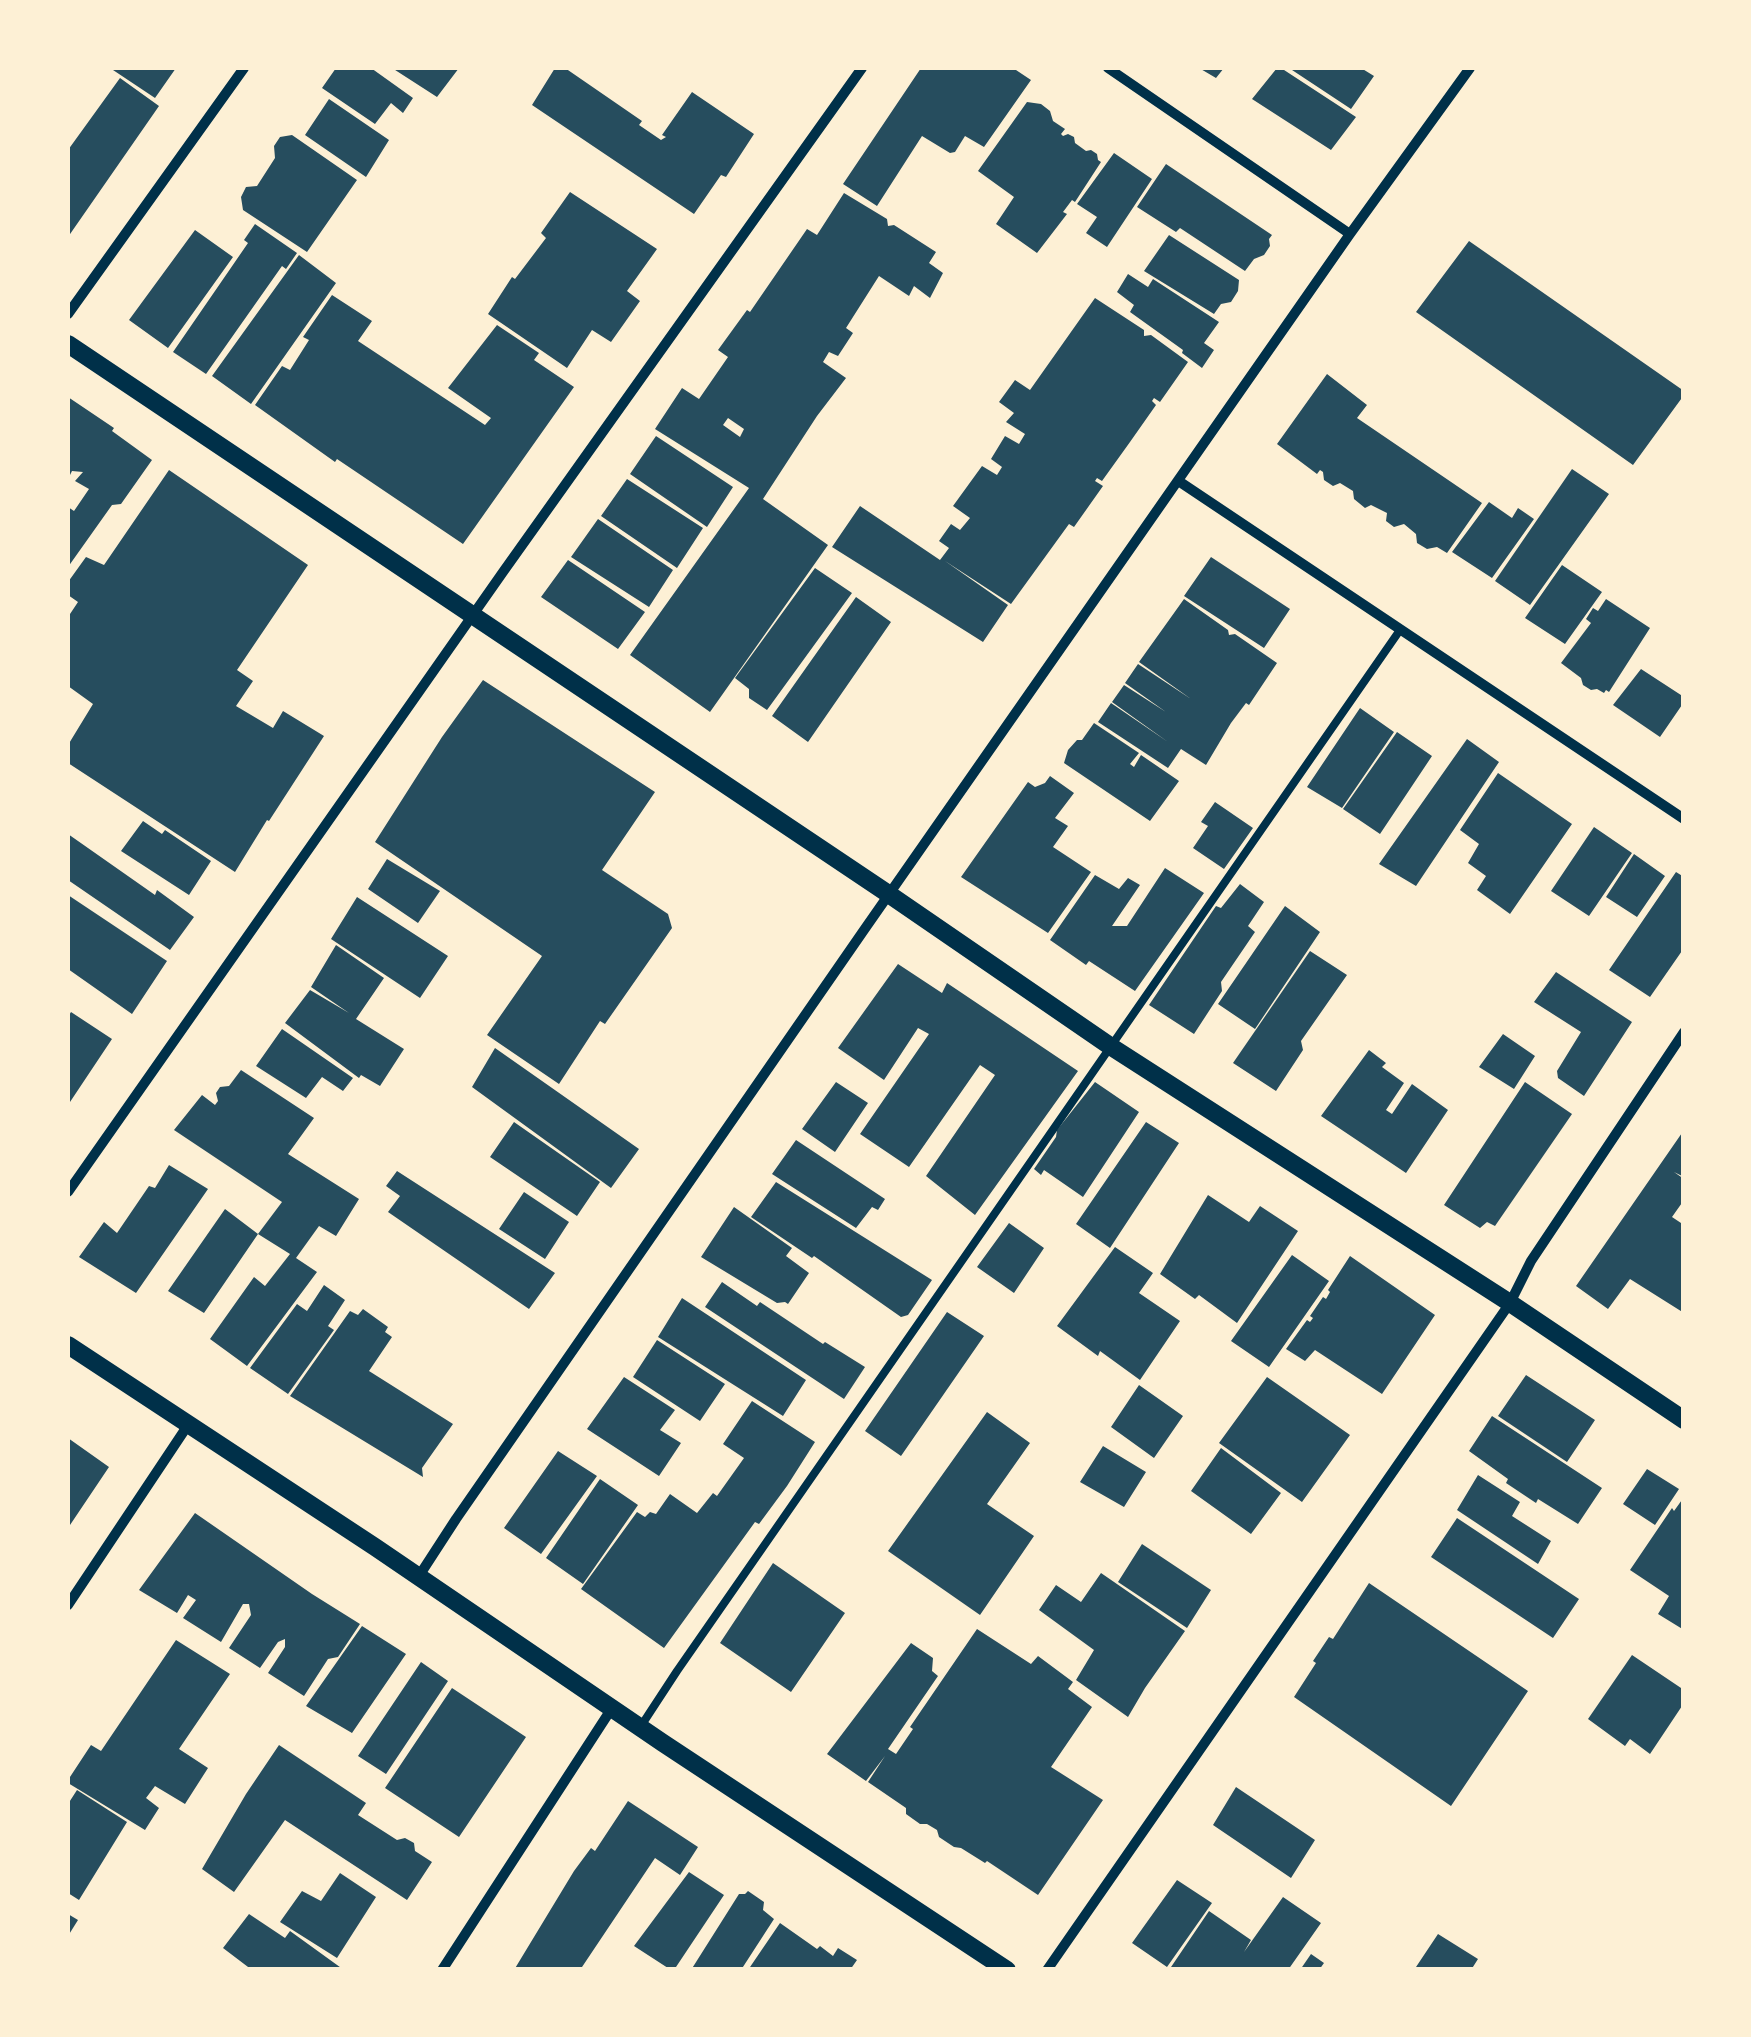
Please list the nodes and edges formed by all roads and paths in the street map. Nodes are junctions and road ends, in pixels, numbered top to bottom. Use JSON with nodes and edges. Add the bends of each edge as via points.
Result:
{"nodes":[{"id":1,"x":244,"y":68,"type":"edge"},
{"id":2,"x":862,"y":68,"type":"edge"},
{"id":3,"x":1108,"y":68,"type":"edge"},
{"id":4,"x":1470,"y":68,"type":"edge"},
{"id":5,"x":1350,"y":234,"type":"junction"},
{"id":6,"x":68,"y":314,"type":"edge"},
{"id":7,"x":68,"y":344,"type":"edge"},
{"id":8,"x":1180,"y":482,"type":"junction"},
{"id":9,"x":472,"y":616,"type":"junction"},
{"id":10,"x":1400,"y":630,"type":"junction"},
{"id":11,"x":1684,"y":819,"type":"edge"},
{"id":12,"x":890,"y":895,"type":"junction"},
{"id":13,"x":1684,"y":1032,"type":"edge"},
{"id":14,"x":1110,"y":1046,"type":"junction"},
{"id":15,"x":68,"y":1192,"type":"edge"},
{"id":16,"x":1510,"y":1303,"type":"junction"},
{"id":17,"x":68,"y":1345,"type":"edge"},
{"id":18,"x":1684,"y":1420,"type":"edge"},
{"id":19,"x":188,"y":1426,"type":"junction"},
{"id":20,"x":419,"y":1576,"type":"junction"},
{"id":21,"x":68,"y":1606,"type":"edge"},
{"id":22,"x":612,"y":1708,"type":"junction"},
{"id":23,"x":641,"y":1726,"type":"junction"},
{"id":24,"x":442,"y":1970,"type":"edge"},
{"id":25,"x":1006,"y":1970,"type":"edge"},
{"id":26,"x":1047,"y":1970,"type":"edge"}],
"edges":[{"from":1,"to":6,"type":"street"},
{"from":2,"to":9,"type":"street"},
{"from":3,"to":5,"type":"street"},
{"from":4,"to":5,"type":"street"},
{"from":5,"to":8,"type":"street"},
{"from":7,"to":9,"type":"street"},
{"from":8,"to":10,"type":"street"},
{"from":8,"to":12,"type":"street"},
{"from":9,"to":12,"type":"street"},
{"from":9,"to":15,"type":"street"},
{"from":10,"to":11,"type":"street"},
{"from":10,"to":14,"type":"lane"},
{"from":12,"to":14,"type":"street"},
{"from":12,"to":20,"type":"street"},
{"from":13,"to":16,"type":"street","via":[[1531,1260]]},
{"from":14,"to":16,"type":"street"},
{"from":14,"to":23,"type":"lane"},
{"from":16,"to":18,"type":"street"},
{"from":16,"to":26,"type":"street"},
{"from":17,"to":19,"type":"street"},
{"from":19,"to":20,"type":"street"},
{"from":19,"to":21,"type":"street"},
{"from":20,"to":22,"type":"street"},
{"from":22,"to":23,"type":"street"},
{"from":22,"to":24,"type":"street"},
{"from":23,"to":25,"type":"street"}]}
